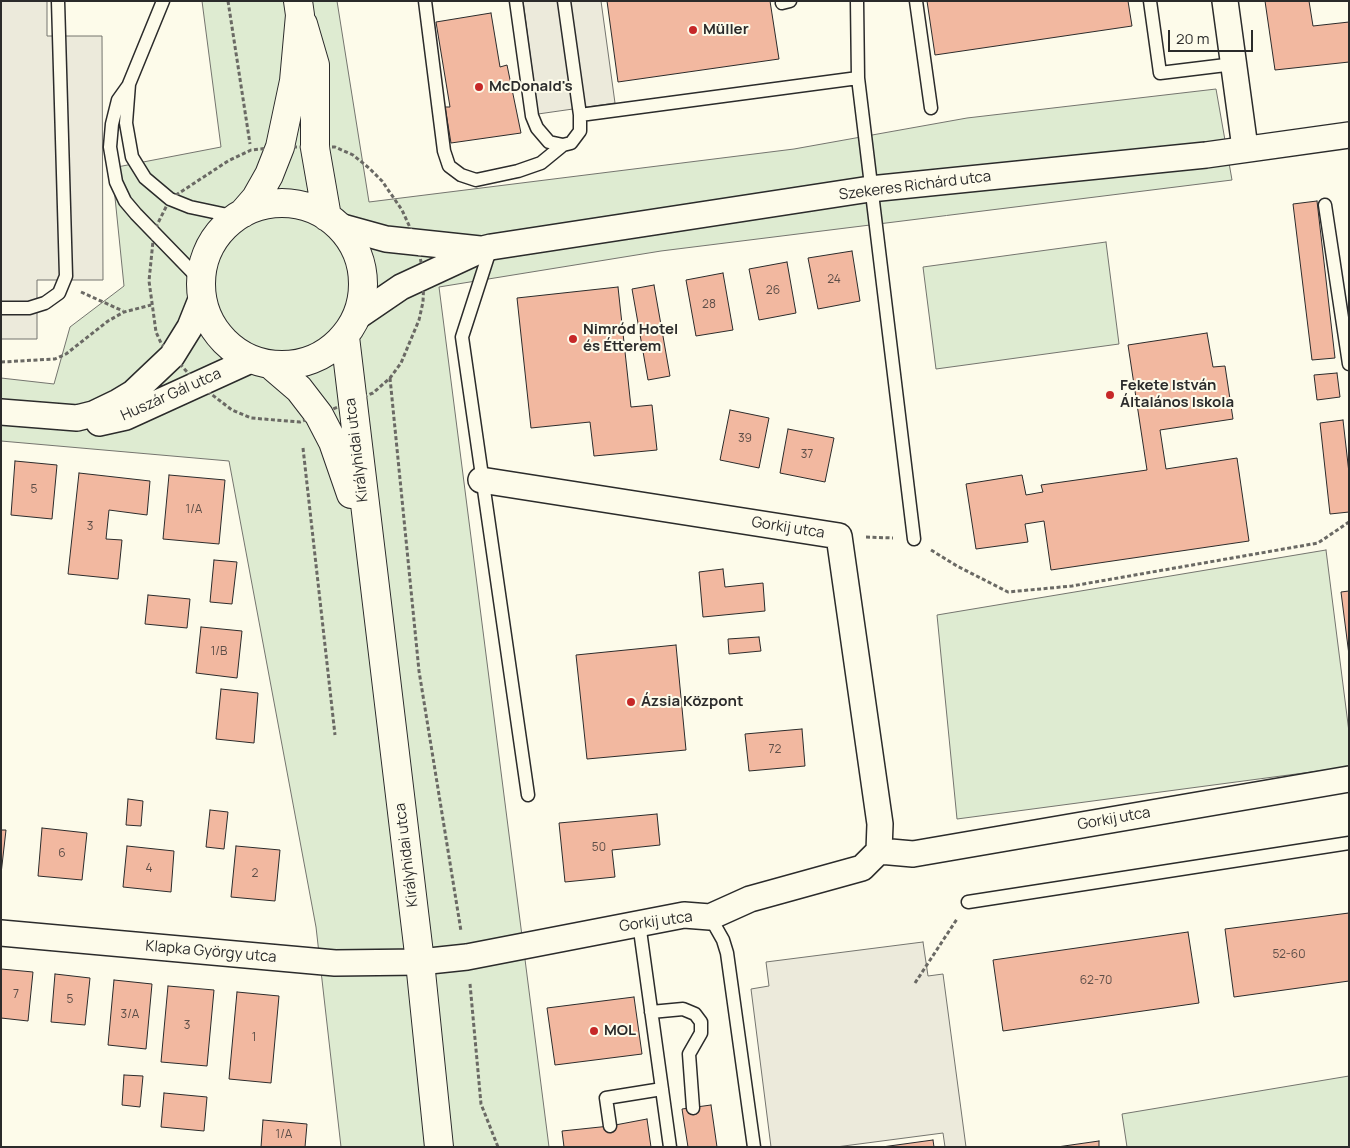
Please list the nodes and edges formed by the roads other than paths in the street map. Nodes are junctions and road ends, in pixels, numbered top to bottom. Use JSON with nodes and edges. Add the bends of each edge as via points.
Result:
{"nodes":[{"id":1,"x":58,"y":1,"type":"edge"},
{"id":2,"x":163,"y":1,"type":"edge"},
{"id":3,"x":425,"y":1,"type":"edge"},
{"id":4,"x":516,"y":1,"type":"edge"},
{"id":5,"x":564,"y":1,"type":"edge"},
{"id":6,"x":857,"y":1,"type":"edge"},
{"id":7,"x":916,"y":1,"type":"edge"},
{"id":8,"x":1150,"y":1,"type":"edge"},
{"id":9,"x":1225,"y":1,"type":"edge"},
{"id":10,"x":299,"y":8,"type":"edge"},
{"id":11,"x":1234,"y":64,"type":"junction"},
{"id":12,"x":858,"y":78,"type":"junction"},
{"id":13,"x":129,"y":84,"type":"junction"},
{"id":14,"x":931,"y":108,"type":"dead end"},
{"id":15,"x":580,"y":115,"type":"junction"},
{"id":16,"x":1349,"y":134,"type":"edge"},
{"id":17,"x":563,"y":146,"type":"junction"},
{"id":18,"x":1245,"y":148,"type":"junction"},
{"id":19,"x":870,"y":190,"type":"junction"},
{"id":20,"x":1325,"y":205,"type":"dead end"},
{"id":21,"x":240,"y":215,"type":"junction"},
{"id":22,"x":333,"y":221,"type":"junction"},
{"id":23,"x":487,"y":248,"type":"junction"},
{"id":24,"x":202,"y":289,"type":"junction"},
{"id":25,"x":1,"y":308,"type":"edge"},
{"id":26,"x":351,"y":327,"type":"junction"},
{"id":27,"x":261,"y":362,"type":"junction"},
{"id":28,"x":1349,"y":364,"type":"edge"},
{"id":29,"x":1,"y":412,"type":"edge"},
{"id":30,"x":60,"y":418,"type":"junction"},
{"id":31,"x":481,"y":480,"type":"junction"},
{"id":32,"x":914,"y":539,"type":"road end"},
{"id":33,"x":371,"y":563,"type":"junction"},
{"id":34,"x":1349,"y":779,"type":"edge"},
{"id":35,"x":528,"y":796,"type":"dead end"},
{"id":36,"x":1349,"y":843,"type":"edge"},
{"id":37,"x":880,"y":851,"type":"junction"},
{"id":38,"x":968,"y":902,"type":"road end"},
{"id":39,"x":710,"y":916,"type":"junction"},
{"id":40,"x":639,"y":923,"type":"junction"},
{"id":41,"x":1,"y":933,"type":"edge"},
{"id":42,"x":420,"y":962,"type":"junction"},
{"id":43,"x":651,"y":1012,"type":"junction"},
{"id":44,"x":662,"y":1088,"type":"junction"},
{"id":45,"x":693,"y":1108,"type":"dead end"},
{"id":46,"x":610,"y":1126,"type":"dead end"},
{"id":47,"x":439,"y":1147,"type":"edge"},
{"id":48,"x":670,"y":1147,"type":"edge"},
{"id":49,"x":754,"y":1147,"type":"edge"}],
"edges":[{"from":1,"to":25,"type":"lane","via":[[66,276],[59,293],[45,302],[29,308]]},
{"from":2,"to":13,"type":"lane"},
{"from":3,"to":17,"type":"lane","via":[[444,151],[449,166],[476,180],[541,163]]},
{"from":4,"to":17,"type":"lane","via":[[532,116],[542,137]]},
{"from":5,"to":15,"type":"lane"},
{"from":6,"to":12,"type":"lane"},
{"from":7,"to":14,"type":"lane"},
{"from":8,"to":11,"type":"lane","via":[[1160,73]]},
{"from":9,"to":11,"type":"street"},
{"from":10,"to":21,"type":"main road","via":[[294,81],[280,147],[256,198]]},
{"from":10,"to":22,"type":"main road","via":[[315,65],[316,148]]},
{"from":11,"to":18,"type":"street"},
{"from":12,"to":15,"type":"lane"},
{"from":12,"to":19,"type":"lane"},
{"from":13,"to":21,"type":"lane","via":[[126,123],[132,157],[145,178],[170,199],[190,207]]},
{"from":13,"to":24,"type":"lane","via":[[118,100],[112,124],[110,146],[116,182],[125,201]]},
{"from":15,"to":17,"type":"lane","via":[[580,131]]},
{"from":16,"to":18,"type":"street","name":"Szekeres Richárd utca"},
{"from":18,"to":19,"type":"street","name":"Szekeres Richárd utca","via":[[1206,155]]},
{"from":19,"to":23,"type":"street","name":"Szekeres Richárd utca"},
{"from":19,"to":32,"type":"lane"},
{"from":20,"to":28,"type":"lane"},
{"from":21,"to":22,"type":"main road","via":[[256,207],[285,203],[314,210]]},
{"from":21,"to":24,"type":"main road","via":[[222,230],[211,245],[203,268]]},
{"from":22,"to":23,"type":"street","name":"Szekeres Richárd utca","via":[[386,239]]},
{"from":22,"to":26,"type":"main road","via":[[348,237],[360,262],[363,290]]},
{"from":23,"to":26,"type":"street","name":"Szekeres Richárd utca","via":[[401,287]]},
{"from":23,"to":31,"type":"lane","via":[[462,337]]},
{"from":24,"to":27,"type":"main road","via":[[208,317],[219,335],[239,353]]},
{"from":24,"to":30,"type":"street","name":"Huszár Gál utca","via":[[190,327],[172,356],[133,393],[93,414]]},
{"from":26,"to":27,"type":"main road","via":[[333,348],[319,357],[288,366]]},
{"from":26,"to":33,"type":"main road","name":"Királyhidai utca","via":[[351,400]]},
{"from":27,"to":30,"type":"street","name":"Huszár Gál utca","via":[[198,384],[126,417],[89,425]]},
{"from":27,"to":33,"type":"main road","name":"Királyhidai utca","via":[[299,389],[307,423],[343,468]]},
{"from":29,"to":30,"type":"street","name":"Huszár Gál utca"},
{"from":31,"to":35,"type":"lane"},
{"from":31,"to":37,"type":"street","name":"Gorkij utca","via":[[839,536],[880,824]]},
{"from":33,"to":42,"type":"main road","name":"Királyhidai utca"},
{"from":34,"to":37,"type":"street","name":"Gorkij utca","via":[[913,854]]},
{"from":36,"to":38,"type":"lane"},
{"from":37,"to":39,"type":"street","name":"Gorkij utca","via":[[862,868],[750,899]]},
{"from":39,"to":40,"type":"street","name":"Gorkij utca","via":[[684,915]]},
{"from":39,"to":49,"type":"lane","via":[[727,953]]},
{"from":40,"to":42,"type":"street","name":"Gorkij utca","via":[[467,957]]},
{"from":40,"to":43,"type":"lane"},
{"from":41,"to":42,"type":"street","name":"Klapka György utca","via":[[335,963]]},
{"from":42,"to":47,"type":"main road","name":"Királyhidai utca"},
{"from":43,"to":44,"type":"lane"},
{"from":43,"to":45,"type":"lane","via":[[683,1009],[692,1012],[701,1022],[701,1033],[689,1054]]},
{"from":44,"to":46,"type":"lane","via":[[606,1098]]},
{"from":44,"to":48,"type":"lane"}]}
